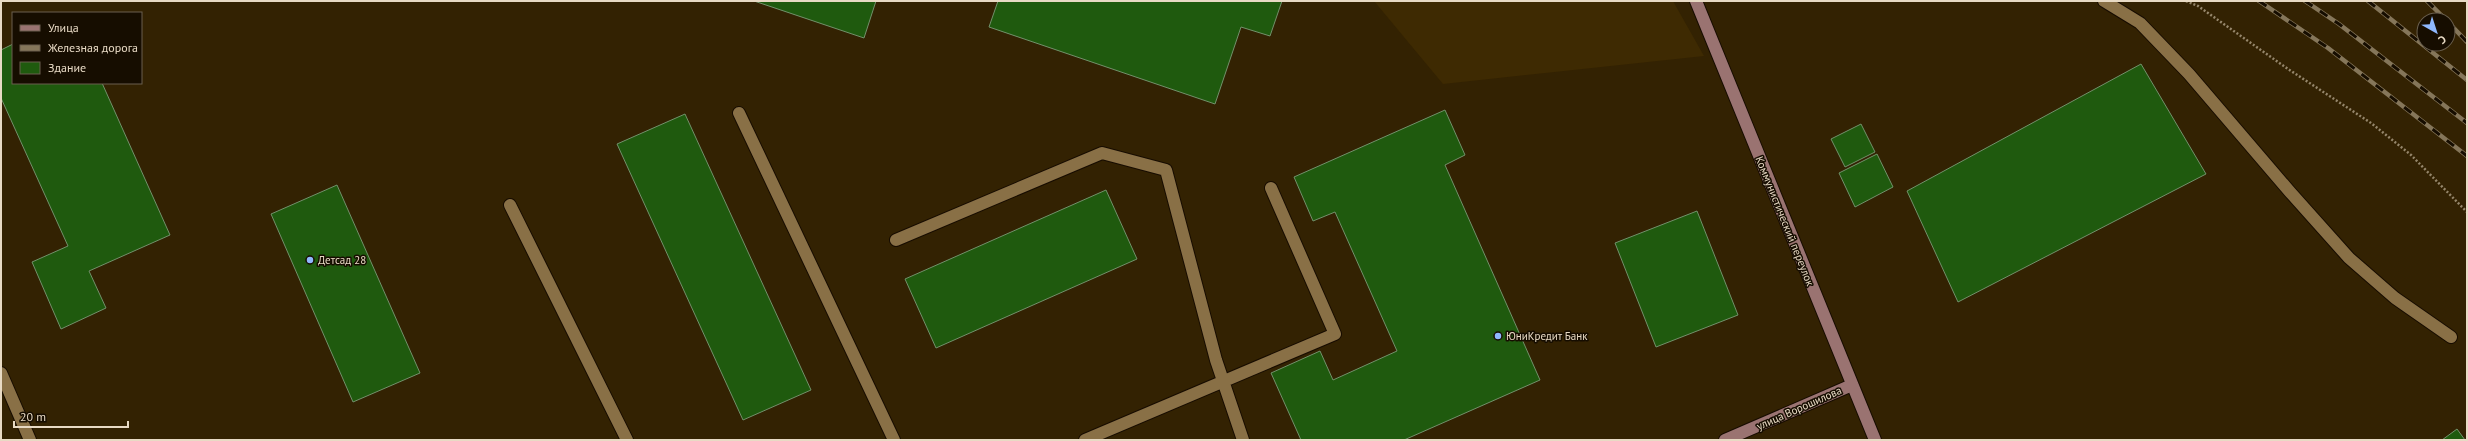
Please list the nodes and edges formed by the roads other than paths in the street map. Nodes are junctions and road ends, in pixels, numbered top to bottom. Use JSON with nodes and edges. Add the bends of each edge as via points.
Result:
{"nodes":[{"id":1,"x":1696,"y":1,"type":"edge"},
{"id":2,"x":2104,"y":1,"type":"edge"},
{"id":3,"x":739,"y":114,"type":"dead end"},
{"id":4,"x":1271,"y":188,"type":"dead end"},
{"id":5,"x":510,"y":205,"type":"dead end"},
{"id":6,"x":896,"y":240,"type":"dead end"},
{"id":7,"x":2451,"y":337,"type":"dead end"},
{"id":8,"x":1,"y":373,"type":"edge"},
{"id":9,"x":1223,"y":382,"type":"junction"},
{"id":10,"x":1852,"y":385,"type":"junction"},
{"id":11,"x":30,"y":440,"type":"edge"},
{"id":12,"x":627,"y":440,"type":"edge"},
{"id":13,"x":894,"y":440,"type":"edge"},
{"id":14,"x":1085,"y":440,"type":"edge"},
{"id":15,"x":1243,"y":440,"type":"edge"},
{"id":16,"x":1725,"y":440,"type":"edge"},
{"id":17,"x":1875,"y":440,"type":"edge"}],
"edges":[{"from":1,"to":10,"type":"street","name":"Коммунистический переулок"},
{"from":2,"to":7,"type":"street","via":[[2140,23],[2190,74],[2349,258],[2395,298]]},
{"from":3,"to":13,"type":"street"},
{"from":4,"to":9,"type":"street","via":[[1335,334]]},
{"from":5,"to":12,"type":"street"},
{"from":6,"to":9,"type":"street","via":[[1102,153],[1166,170]]},
{"from":8,"to":11,"type":"street"},
{"from":9,"to":14,"type":"street"},
{"from":9,"to":15,"type":"street"},
{"from":10,"to":16,"type":"street","name":"улица Ворошилова"},
{"from":10,"to":17,"type":"street","name":"Коммунистический переулок"}]}
